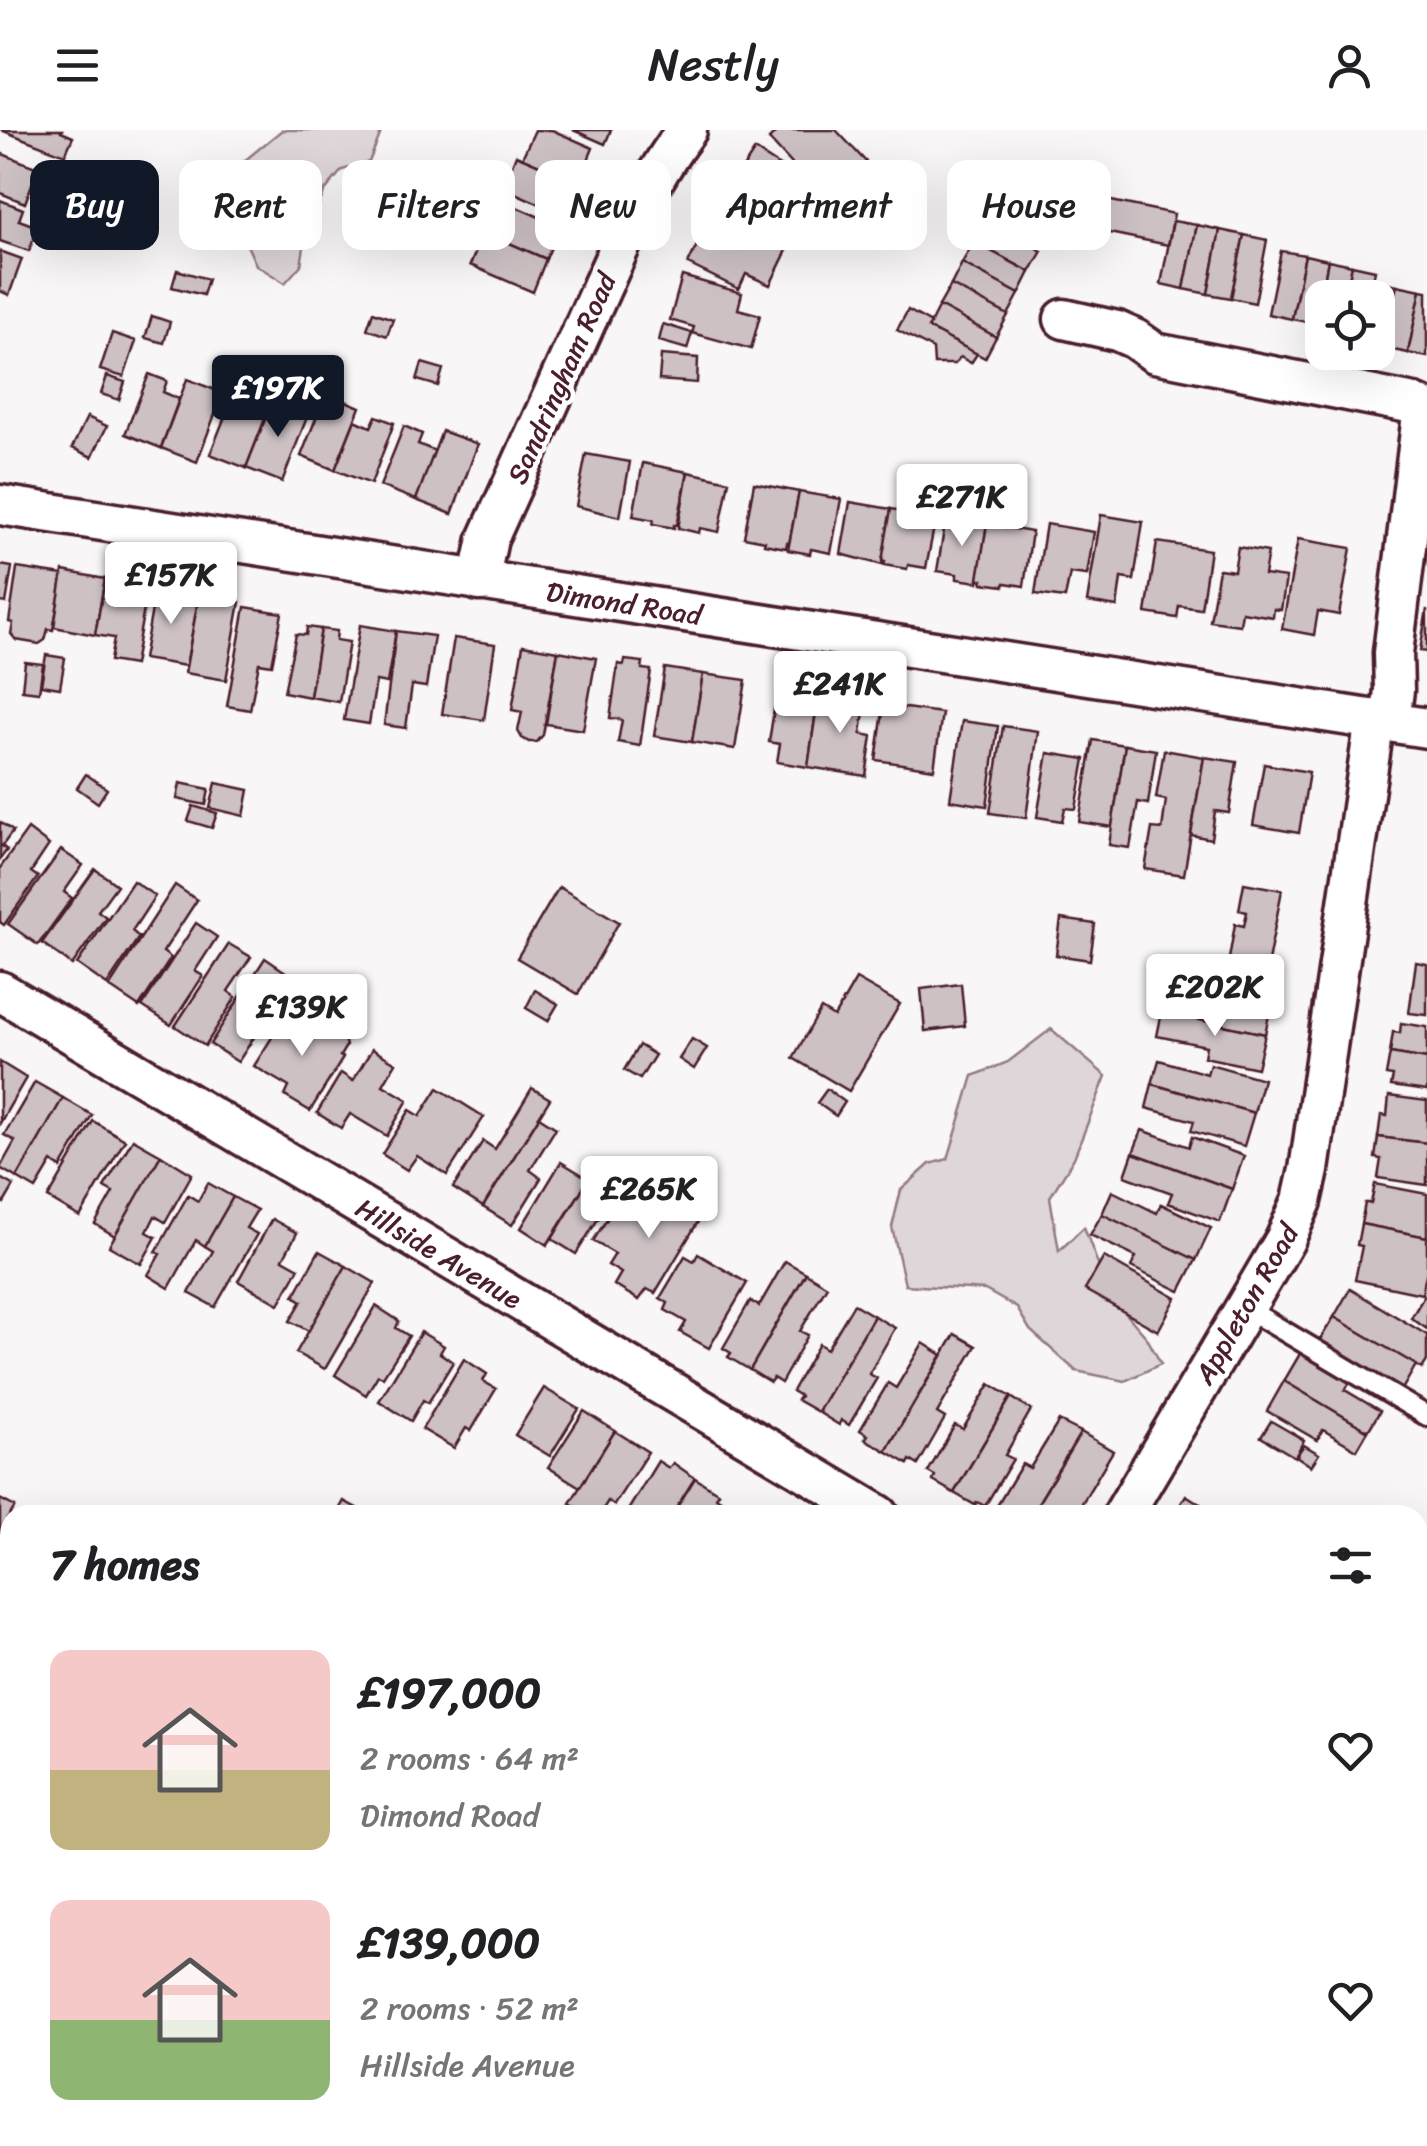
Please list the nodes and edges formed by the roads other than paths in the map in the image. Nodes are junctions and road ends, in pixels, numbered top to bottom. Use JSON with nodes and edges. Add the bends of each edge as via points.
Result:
{"nodes":[{"id":1,"x":686,"y":130,"type":"edge"},
{"id":2,"x":1064,"y":319,"type":"dead end"},
{"id":3,"x":0,"y":505,"type":"edge"},
{"id":4,"x":479,"y":580,"type":"junction"},
{"id":5,"x":1397,"y":723,"type":"edge"},
{"id":6,"x":0,"y":990,"type":"edge"},
{"id":7,"x":1245,"y":1308,"type":"junction"},
{"id":8,"x":1427,"y":1416,"type":"edge"},
{"id":9,"x":862,"y":1505,"type":"edge"},
{"id":10,"x":1129,"y":1505,"type":"edge"}],
"edges":[{"from":1,"to":4,"type":"street","name":"Sandringham Road","via":[[622,242],[488,539]]},
{"from":2,"to":5,"type":"street","name":"Appleton Road","via":[[1117,331],[1156,353],[1421,407],[1392,652]]},
{"from":3,"to":4,"type":"street","name":"Dimond Road"},
{"from":4,"to":5,"type":"street","name":"Dimond Road"},
{"from":5,"to":7,"type":"street","name":"Appleton Road","via":[[1302,1200]]},
{"from":6,"to":9,"type":"street","name":"Hillside Avenue"},
{"from":7,"to":8,"type":"lane"},
{"from":7,"to":10,"type":"street","name":"Appleton Road"}]}
